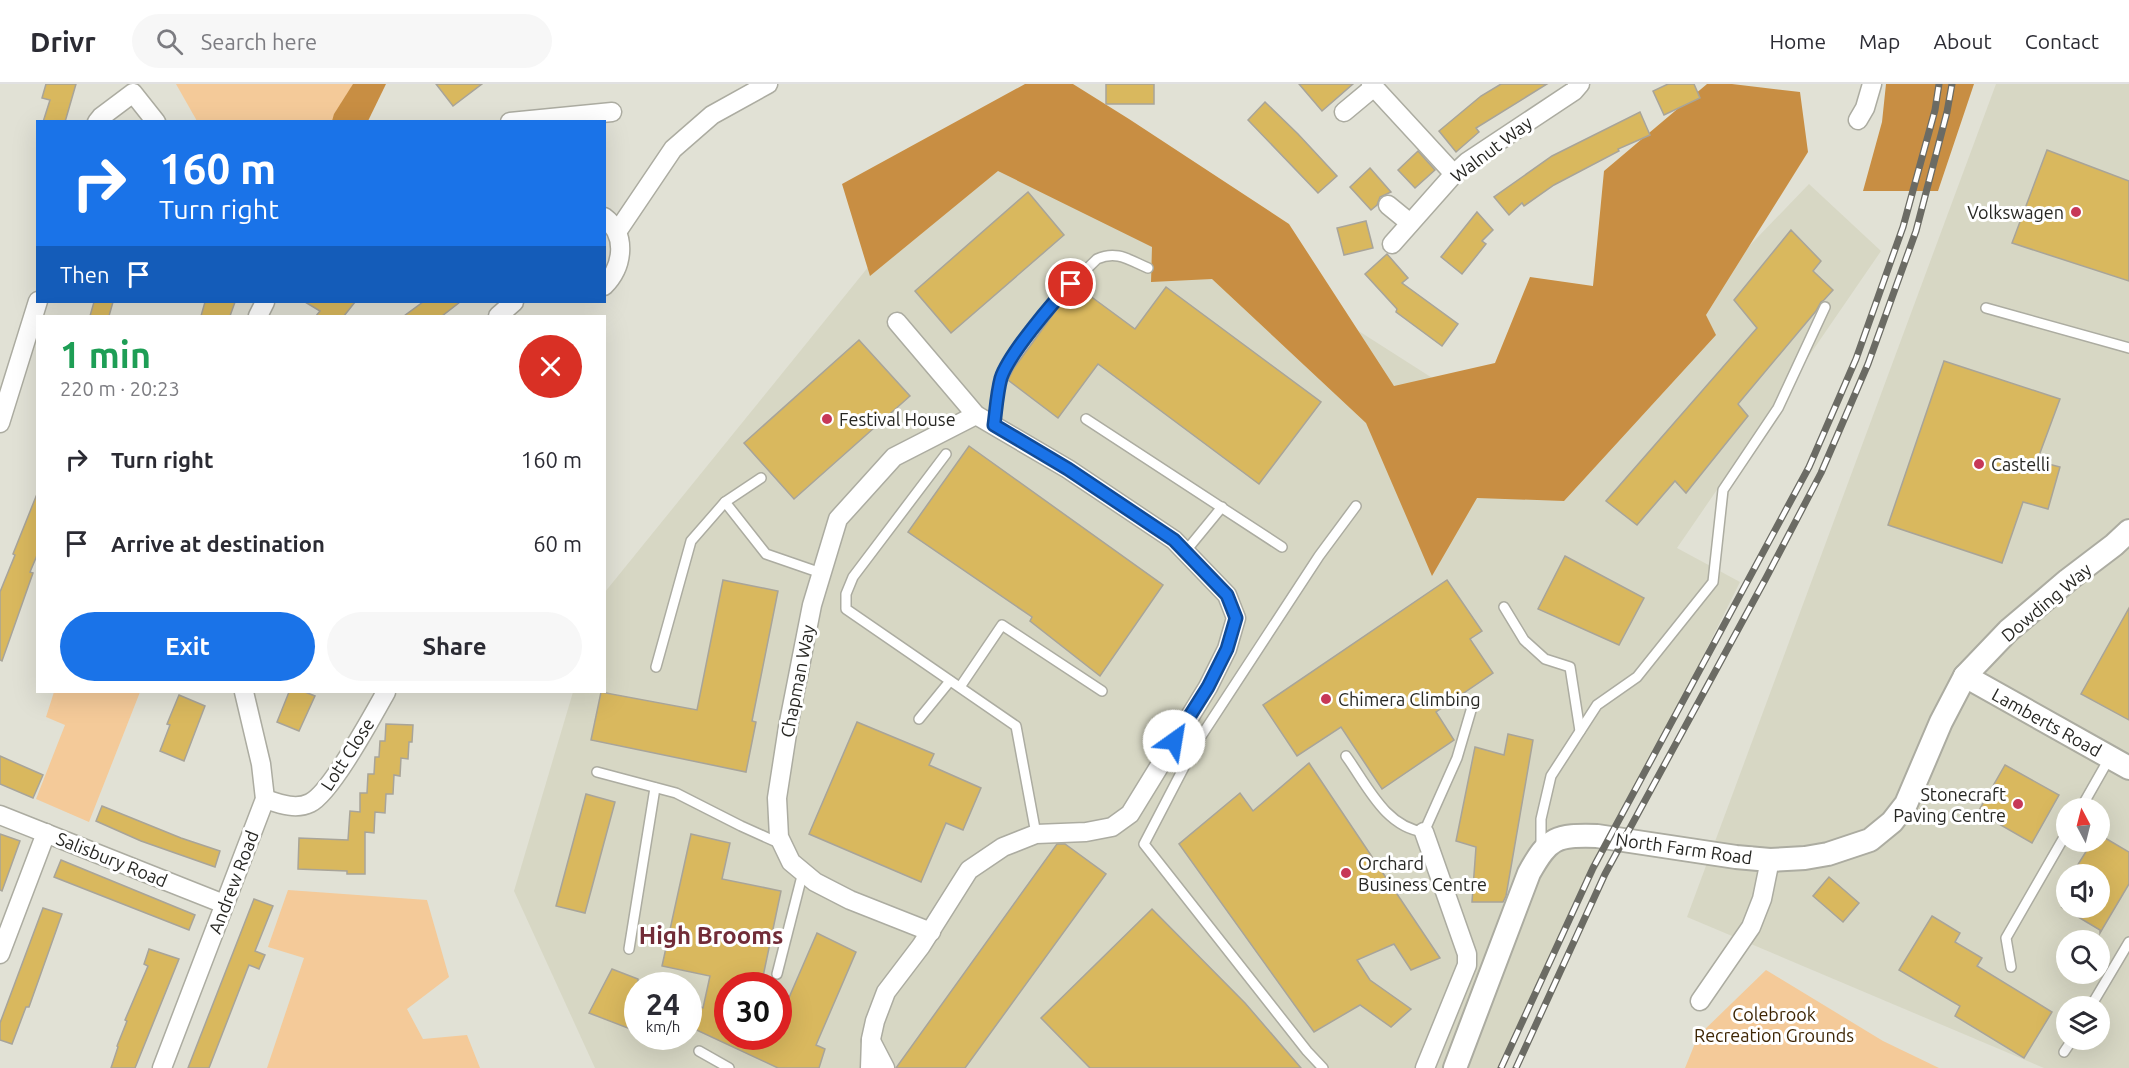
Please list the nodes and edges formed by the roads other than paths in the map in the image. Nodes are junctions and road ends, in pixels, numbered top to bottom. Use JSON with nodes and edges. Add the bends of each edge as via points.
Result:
{"nodes":[{"id":1,"x":768,"y":84,"type":"edge"},
{"id":2,"x":1581,"y":84,"type":"edge"},
{"id":3,"x":1872,"y":84,"type":"edge"},
{"id":4,"x":1373,"y":86,"type":"edge"},
{"id":5,"x":612,"y":112,"type":"dead end"},
{"id":6,"x":1344,"y":112,"type":"dead end"},
{"id":7,"x":99,"y":120,"type":"edge"},
{"id":8,"x":154,"y":120,"type":"edge"},
{"id":9,"x":530,"y":120,"type":"edge"},
{"id":10,"x":1858,"y":120,"type":"dead end"},
{"id":11,"x":1454,"y":174,"type":"junction"},
{"id":12,"x":1388,"y":206,"type":"dead end"},
{"id":13,"x":606,"y":219,"type":"edge"},
{"id":14,"x":1410,"y":224,"type":"junction"},
{"id":15,"x":617,"y":232,"type":"junction"},
{"id":16,"x":1392,"y":244,"type":"dead end"},
{"id":17,"x":1148,"y":268,"type":"dead end"},
{"id":18,"x":606,"y":284,"type":"edge"},
{"id":19,"x":37,"y":303,"type":"edge"},
{"id":20,"x":513,"y":303,"type":"edge"},
{"id":21,"x":1825,"y":307,"type":"dead end"},
{"id":22,"x":1986,"y":308,"type":"dead end"},
{"id":23,"x":499,"y":315,"type":"edge"},
{"id":24,"x":897,"y":322,"type":"dead end"},
{"id":25,"x":2129,"y":348,"type":"edge"},
{"id":26,"x":976,"y":415,"type":"junction"},
{"id":27,"x":1086,"y":419,"type":"dead end"},
{"id":28,"x":0,"y":423,"type":"edge"},
{"id":29,"x":994,"y":425,"type":"junction"},
{"id":30,"x":946,"y":454,"type":"dead end"},
{"id":31,"x":761,"y":478,"type":"dead end"},
{"id":32,"x":725,"y":502,"type":"junction"},
{"id":33,"x":1356,"y":506,"type":"dead end"},
{"id":34,"x":1222,"y":507,"type":"junction"},
{"id":35,"x":2129,"y":531,"type":"edge"},
{"id":36,"x":1282,"y":547,"type":"dead end"},
{"id":37,"x":1185,"y":552,"type":"junction"},
{"id":38,"x":821,"y":573,"type":"junction"},
{"id":39,"x":1504,"y":606,"type":"dead end"},
{"id":40,"x":656,"y":667,"type":"dead end"},
{"id":41,"x":1965,"y":676,"type":"junction"},
{"id":42,"x":950,"y":681,"type":"junction"},
{"id":43,"x":960,"y":687,"type":"junction"},
{"id":44,"x":1102,"y":691,"type":"dead end"},
{"id":45,"x":244,"y":693,"type":"edge"},
{"id":46,"x":385,"y":693,"type":"edge"},
{"id":47,"x":1472,"y":707,"type":"dead end"},
{"id":48,"x":919,"y":719,"type":"dead end"},
{"id":49,"x":1580,"y":731,"type":"junction"},
{"id":50,"x":1346,"y":756,"type":"dead end"},
{"id":51,"x":2120,"y":763,"type":"edge"},
{"id":52,"x":597,"y":772,"type":"dead end"},
{"id":53,"x":655,"y":788,"type":"junction"},
{"id":54,"x":2090,"y":798,"type":"edge"},
{"id":55,"x":265,"y":799,"type":"junction"},
{"id":56,"x":0,"y":815,"type":"edge"},
{"id":57,"x":1424,"y":832,"type":"junction"},
{"id":58,"x":46,"y":833,"type":"junction"},
{"id":59,"x":1036,"y":834,"type":"junction"},
{"id":60,"x":783,"y":844,"type":"junction"},
{"id":61,"x":1541,"y":851,"type":"junction"},
{"id":62,"x":2056,"y":851,"type":"edge"},
{"id":63,"x":1770,"y":860,"type":"junction"},
{"id":64,"x":803,"y":872,"type":"junction"},
{"id":65,"x":224,"y":904,"type":"junction"},
{"id":66,"x":931,"y":932,"type":"junction"},
{"id":67,"x":2129,"y":942,"type":"edge"},
{"id":68,"x":629,"y":949,"type":"dead end"},
{"id":69,"x":0,"y":954,"type":"edge"},
{"id":70,"x":2011,"y":967,"type":"dead end"},
{"id":71,"x":778,"y":972,"type":"edge"},
{"id":72,"x":2097,"y":996,"type":"edge"},
{"id":73,"x":1700,"y":1001,"type":"dead end"},
{"id":74,"x":871,"y":1039,"type":"junction"},
{"id":75,"x":699,"y":1051,"type":"dead end"},
{"id":76,"x":162,"y":1068,"type":"edge"},
{"id":77,"x":729,"y":1068,"type":"edge"},
{"id":78,"x":870,"y":1068,"type":"edge"},
{"id":79,"x":885,"y":1068,"type":"edge"},
{"id":80,"x":1323,"y":1068,"type":"edge"},
{"id":81,"x":1425,"y":1068,"type":"edge"},
{"id":82,"x":1455,"y":1068,"type":"edge"}],
"edges":[{"from":1,"to":15,"type":"street","via":[[712,115],[673,149]]},
{"from":2,"to":11,"type":"street","name":"Walnut Way"},
{"from":3,"to":10,"type":"street"},
{"from":4,"to":6,"type":"street"},
{"from":4,"to":11,"type":"street"},
{"from":5,"to":9,"type":"street"},
{"from":7,"to":8,"type":"street","via":[[133,93]]},
{"from":11,"to":14,"type":"street","name":"Walnut Way"},
{"from":12,"to":14,"type":"street"},
{"from":13,"to":15,"type":"street"},
{"from":14,"to":16,"type":"street","name":"Walnut Way"},
{"from":15,"to":18,"type":"street","via":[[620,261]]},
{"from":17,"to":29,"type":"lane","via":[[1119,256],[1102,256],[1057,298],[1001,378]]},
{"from":19,"to":28,"type":"street"},
{"from":20,"to":23,"type":"street"},
{"from":21,"to":49,"type":"lane","via":[[1778,408],[1723,490],[1713,582],[1637,677],[1597,705]]},
{"from":22,"to":25,"type":"lane"},
{"from":24,"to":26,"type":"street"},
{"from":26,"to":29,"type":"street"},
{"from":26,"to":38,"type":"street","name":"Chapman Way","via":[[894,458],[838,519]]},
{"from":27,"to":34,"type":"lane"},
{"from":29,"to":37,"type":"street","via":[[1068,469],[1174,540]]},
{"from":30,"to":42,"type":"lane","via":[[853,577],[846,594],[846,609]]},
{"from":31,"to":32,"type":"lane"},
{"from":32,"to":38,"type":"lane","via":[[766,554]]},
{"from":32,"to":40,"type":"lane","via":[[691,541]]},
{"from":33,"to":80,"type":"lane","via":[[1196,744],[1144,844]]},
{"from":34,"to":36,"type":"lane"},
{"from":34,"to":37,"type":"lane"},
{"from":35,"to":41,"type":"street","name":"Dowding Way","via":[[2008,631]]},
{"from":37,"to":59,"type":"street","via":[[1227,595],[1236,618],[1213,677],[1130,813],[1112,827]]},
{"from":38,"to":60,"type":"street","name":"Chapman Way","via":[[777,798],[779,837]]},
{"from":39,"to":49,"type":"lane","via":[[1524,640],[1545,659],[1570,667]]},
{"from":41,"to":51,"type":"street","name":"Lamberts Road"},
{"from":41,"to":63,"type":"street","name":"North Farm Road","via":[[1906,804],[1892,822],[1870,840],[1828,854]]},
{"from":42,"to":43,"type":"lane"},
{"from":42,"to":48,"type":"lane"},
{"from":43,"to":44,"type":"lane","via":[[1002,625]]},
{"from":43,"to":59,"type":"lane","via":[[1016,726]]},
{"from":45,"to":55,"type":"street","name":"Andrew Road"},
{"from":46,"to":55,"type":"street","name":"Lott Close","via":[[349,756],[318,799],[295,807]]},
{"from":47,"to":57,"type":"lane","via":[[1457,758]]},
{"from":49,"to":61,"type":"lane","via":[[1551,776],[1541,819]]},
{"from":50,"to":57,"type":"lane","via":[[1388,815],[1403,826]]},
{"from":51,"to":54,"type":"lane"},
{"from":52,"to":53,"type":"lane"},
{"from":53,"to":60,"type":"lane","via":[[676,793]]},
{"from":53,"to":68,"type":"lane"},
{"from":55,"to":65,"type":"street","name":"Andrew Road"},
{"from":56,"to":58,"type":"street","name":"Salisbury Road"},
{"from":57,"to":81,"type":"street","via":[[1467,954],[1467,965]]},
{"from":58,"to":65,"type":"street","name":"Salisbury Road"},
{"from":58,"to":69,"type":"street"},
{"from":59,"to":66,"type":"street","via":[[1003,846],[969,870]]},
{"from":60,"to":64,"type":"street","name":"Chapman Way","via":[[791,862]]},
{"from":61,"to":63,"type":"street","name":"North Farm Road","via":[[1555,839],[1574,835]]},
{"from":61,"to":82,"type":"street","via":[[1529,873]]},
{"from":62,"to":70,"type":"lane","via":[[2006,938]]},
{"from":63,"to":73,"type":"street","via":[[1751,927]]},
{"from":64,"to":66,"type":"street","name":"Chapman Way","via":[[850,900]]},
{"from":64,"to":71,"type":"lane"},
{"from":65,"to":76,"type":"street","name":"Andrew Road"},
{"from":66,"to":74,"type":"street","via":[[886,992]]},
{"from":67,"to":72,"type":"lane"},
{"from":74,"to":78,"type":"street"},
{"from":74,"to":79,"type":"street"},
{"from":75,"to":77,"type":"lane"}]}
